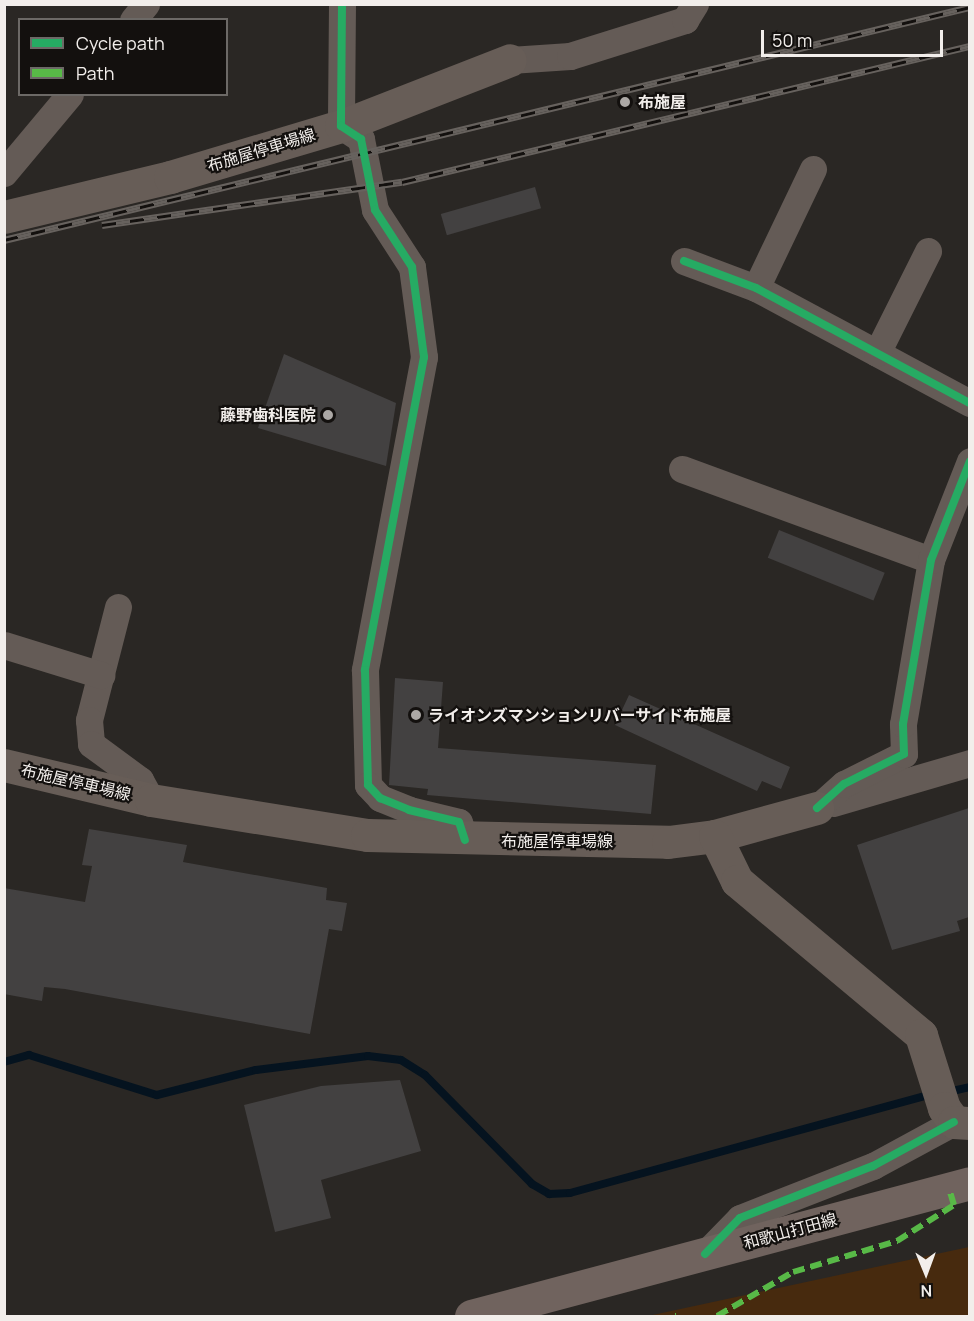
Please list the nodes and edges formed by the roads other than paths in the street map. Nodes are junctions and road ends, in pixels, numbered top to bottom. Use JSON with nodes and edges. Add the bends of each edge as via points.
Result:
{"nodes":[{"id":1,"x":146,"y":4,"type":"edge"},
{"id":2,"x":342,"y":4,"type":"edge"},
{"id":3,"x":694,"y":4,"type":"edge"},
{"id":4,"x":135,"y":18,"type":"edge"},
{"id":5,"x":510,"y":60,"type":"joint"},
{"id":6,"x":68,"y":96,"type":"edge"},
{"id":7,"x":341,"y":126,"type":"junction"},
{"id":8,"x":813,"y":169,"type":"dead end"},
{"id":9,"x":4,"y":173,"type":"edge"},
{"id":10,"x":4,"y":217,"type":"edge"},
{"id":11,"x":928,"y":251,"type":"dead end"},
{"id":12,"x":684,"y":261,"type":"dead end"},
{"id":13,"x":756,"y":288,"type":"junction"},
{"id":14,"x":877,"y":354,"type":"junction"},
{"id":15,"x":969,"y":403,"type":"edge"},
{"id":16,"x":969,"y":461,"type":"edge"},
{"id":17,"x":682,"y":469,"type":"dead end"},
{"id":18,"x":931,"y":560,"type":"junction"},
{"id":19,"x":118,"y":607,"type":"dead end"},
{"id":20,"x":4,"y":645,"type":"edge"},
{"id":21,"x":101,"y":675,"type":"junction"},
{"id":22,"x":969,"y":763,"type":"edge"},
{"id":23,"x":4,"y":765,"type":"edge"},
{"id":24,"x":151,"y":800,"type":"junction"},
{"id":25,"x":817,"y":808,"type":"junction"},
{"id":26,"x":715,"y":836,"type":"junction"},
{"id":27,"x":465,"y":840,"type":"junction"},
{"id":28,"x":956,"y":1118,"type":"edge"},
{"id":29,"x":969,"y":1183,"type":"edge"},
{"id":30,"x":705,"y":1254,"type":"junction"},
{"id":31,"x":471,"y":1317,"type":"edge"}],
"edges":[{"from":1,"to":4,"type":"street"},
{"from":2,"to":7,"type":"street"},
{"from":3,"to":5,"type":"street","via":[[685,20],[570,56]]},
{"from":5,"to":7,"type":"main road","name":"布施屋停車場線"},
{"from":6,"to":9,"type":"street"},
{"from":7,"to":10,"type":"main road","name":"布施屋停車場線","via":[[170,177]]},
{"from":7,"to":27,"type":"street","via":[[361,139],[375,210],[412,267],[424,357],[365,670],[368,785],[380,798],[409,810],[459,822]]},
{"from":8,"to":13,"type":"street"},
{"from":11,"to":14,"type":"street"},
{"from":12,"to":13,"type":"street"},
{"from":13,"to":14,"type":"street"},
{"from":14,"to":15,"type":"street"},
{"from":16,"to":18,"type":"street"},
{"from":17,"to":18,"type":"street"},
{"from":18,"to":25,"type":"street","via":[[903,724],[904,754],[844,784]]},
{"from":19,"to":21,"type":"street"},
{"from":20,"to":21,"type":"street"},
{"from":21,"to":24,"type":"street","via":[[89,720],[91,744],[140,780]]},
{"from":22,"to":25,"type":"street"},
{"from":23,"to":24,"type":"main road","name":"布施屋停車場線"},
{"from":24,"to":27,"type":"main road","name":"布施屋停車場線","via":[[367,835]]},
{"from":25,"to":26,"type":"main road","name":"布施屋停車場線"},
{"from":26,"to":27,"type":"main road","name":"布施屋停車場線","via":[[669,842]]},
{"from":26,"to":28,"type":"main road","via":[[737,881],[921,1035]]},
{"from":28,"to":30,"type":"street","via":[[873,1166],[740,1218]]},
{"from":29,"to":30,"type":"main road","name":"和歌山打田線"},
{"from":30,"to":31,"type":"main road","name":"和歌山打田線"}]}
